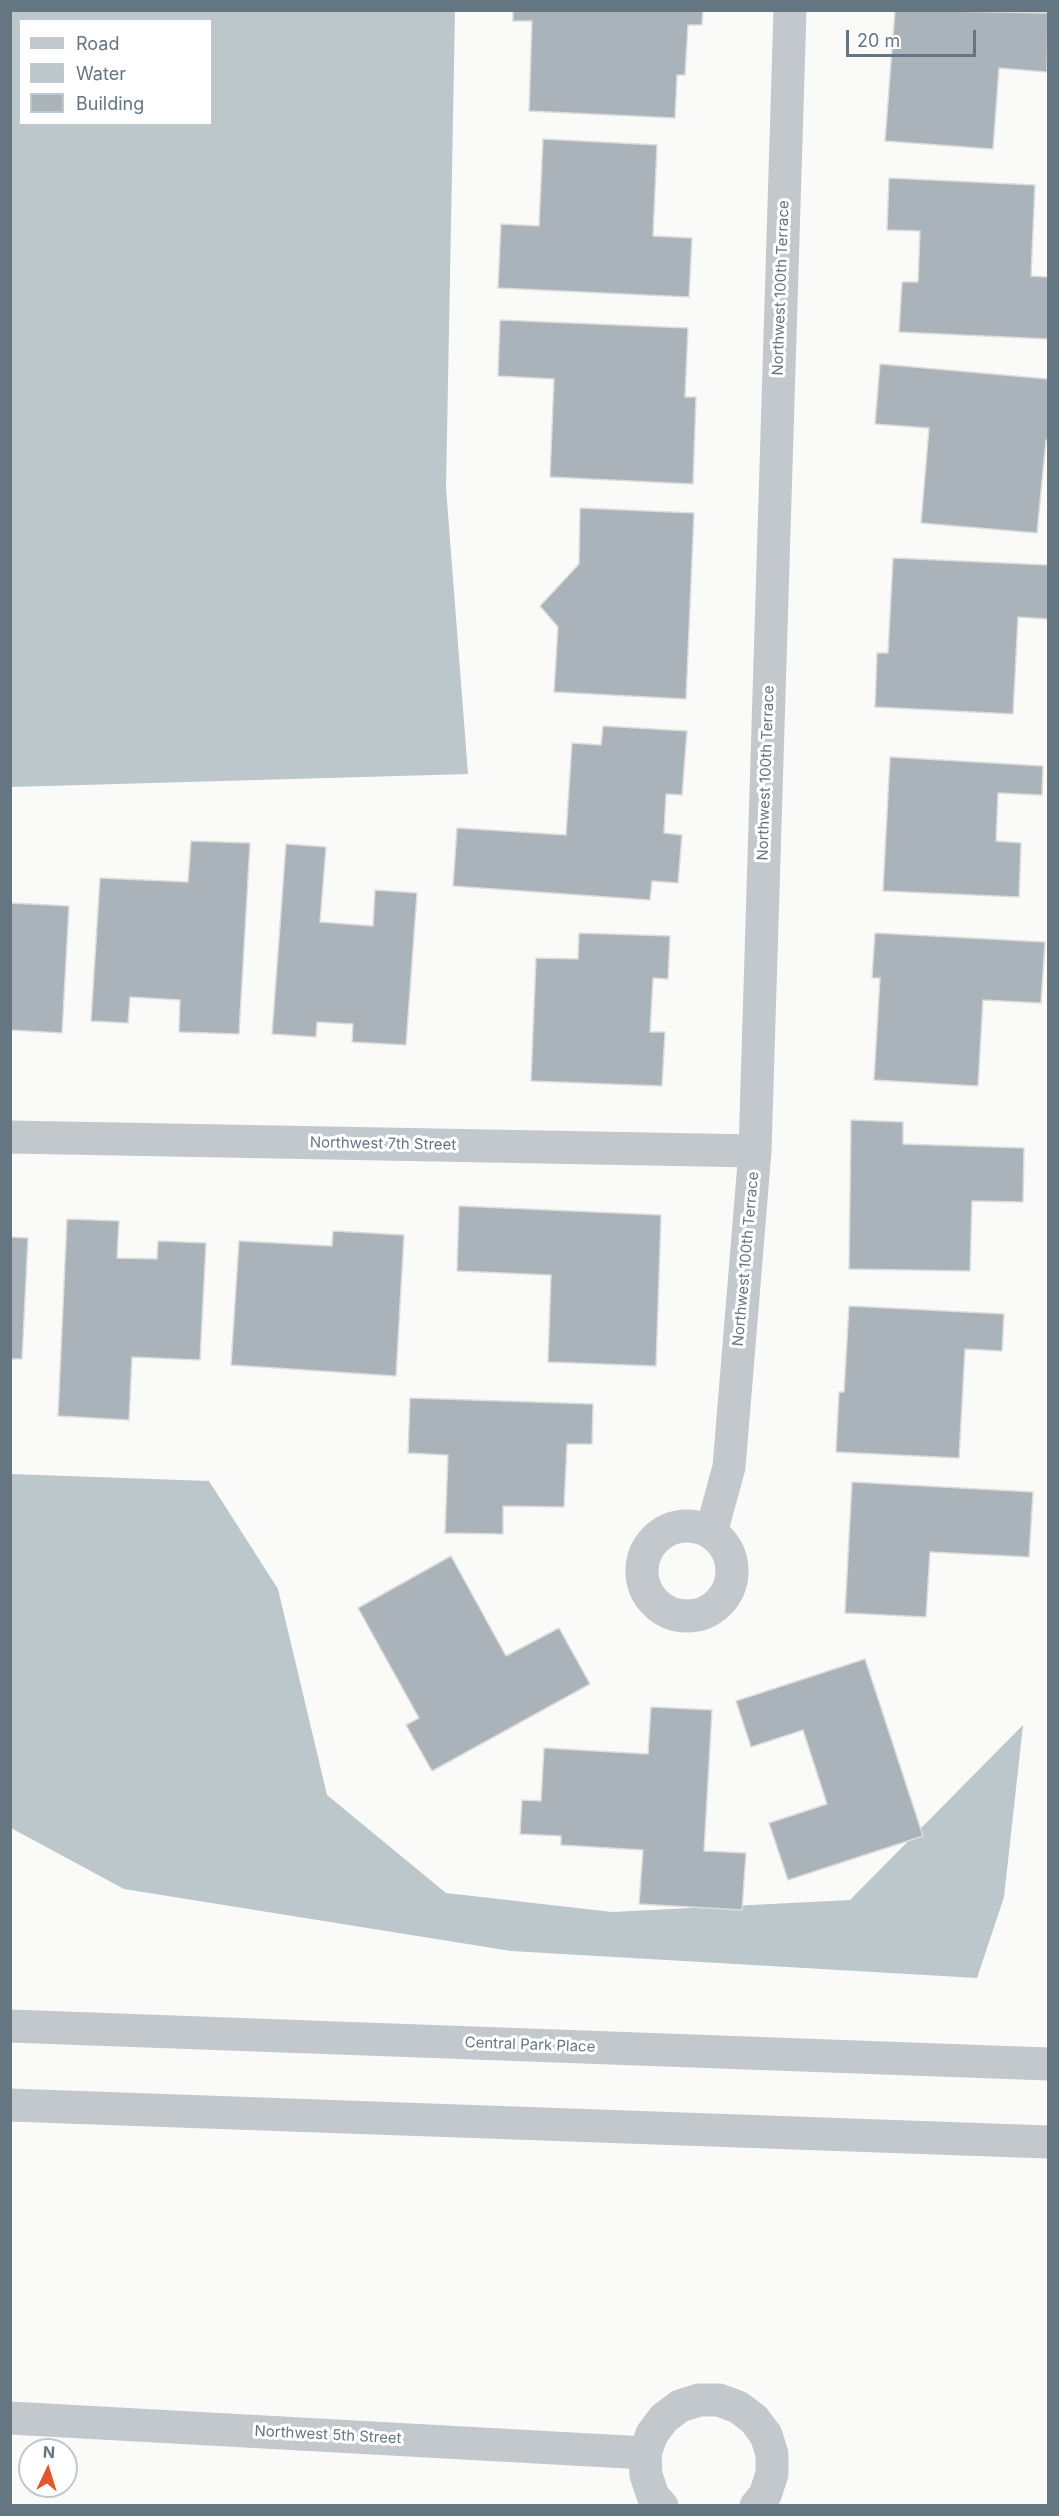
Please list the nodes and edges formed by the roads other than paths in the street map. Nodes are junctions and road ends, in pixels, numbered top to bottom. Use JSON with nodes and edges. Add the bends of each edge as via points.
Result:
{"nodes":[{"id":1,"x":790,"y":10,"type":"edge"},
{"id":2,"x":10,"y":1137,"type":"edge"},
{"id":3,"x":754,"y":1151,"type":"junction"},
{"id":4,"x":711,"y":1533,"type":"dead end"},
{"id":5,"x":10,"y":2026,"type":"edge"},
{"id":6,"x":1048,"y":2064,"type":"edge"},
{"id":7,"x":10,"y":2105,"type":"edge"},
{"id":8,"x":1048,"y":2142,"type":"edge"},
{"id":9,"x":10,"y":2418,"type":"edge"},
{"id":10,"x":645,"y":2453,"type":"junction"},
{"id":11,"x":662,"y":2505,"type":"edge"},
{"id":12,"x":756,"y":2505,"type":"edge"}],
"edges":[{"from":1,"to":3,"type":"street","name":"Northwest 100th Terrace"},
{"from":2,"to":3,"type":"street","name":"Northwest 7th Street"},
{"from":3,"to":4,"type":"street","name":"Northwest 100th Terrace","via":[[729,1467]]},
{"from":5,"to":6,"type":"street","name":"Central Park Place"},
{"from":7,"to":8,"type":"street"},
{"from":9,"to":10,"type":"street","name":"Northwest 5th Street"},
{"from":10,"to":11,"type":"street","via":[[646,2475],[653,2496]]},
{"from":10,"to":12,"type":"street","via":[[652,2434],[680,2406],[699,2400],[719,2400],[738,2407],[766,2435],[772,2454],[772,2474],[765,2495]]}]}
